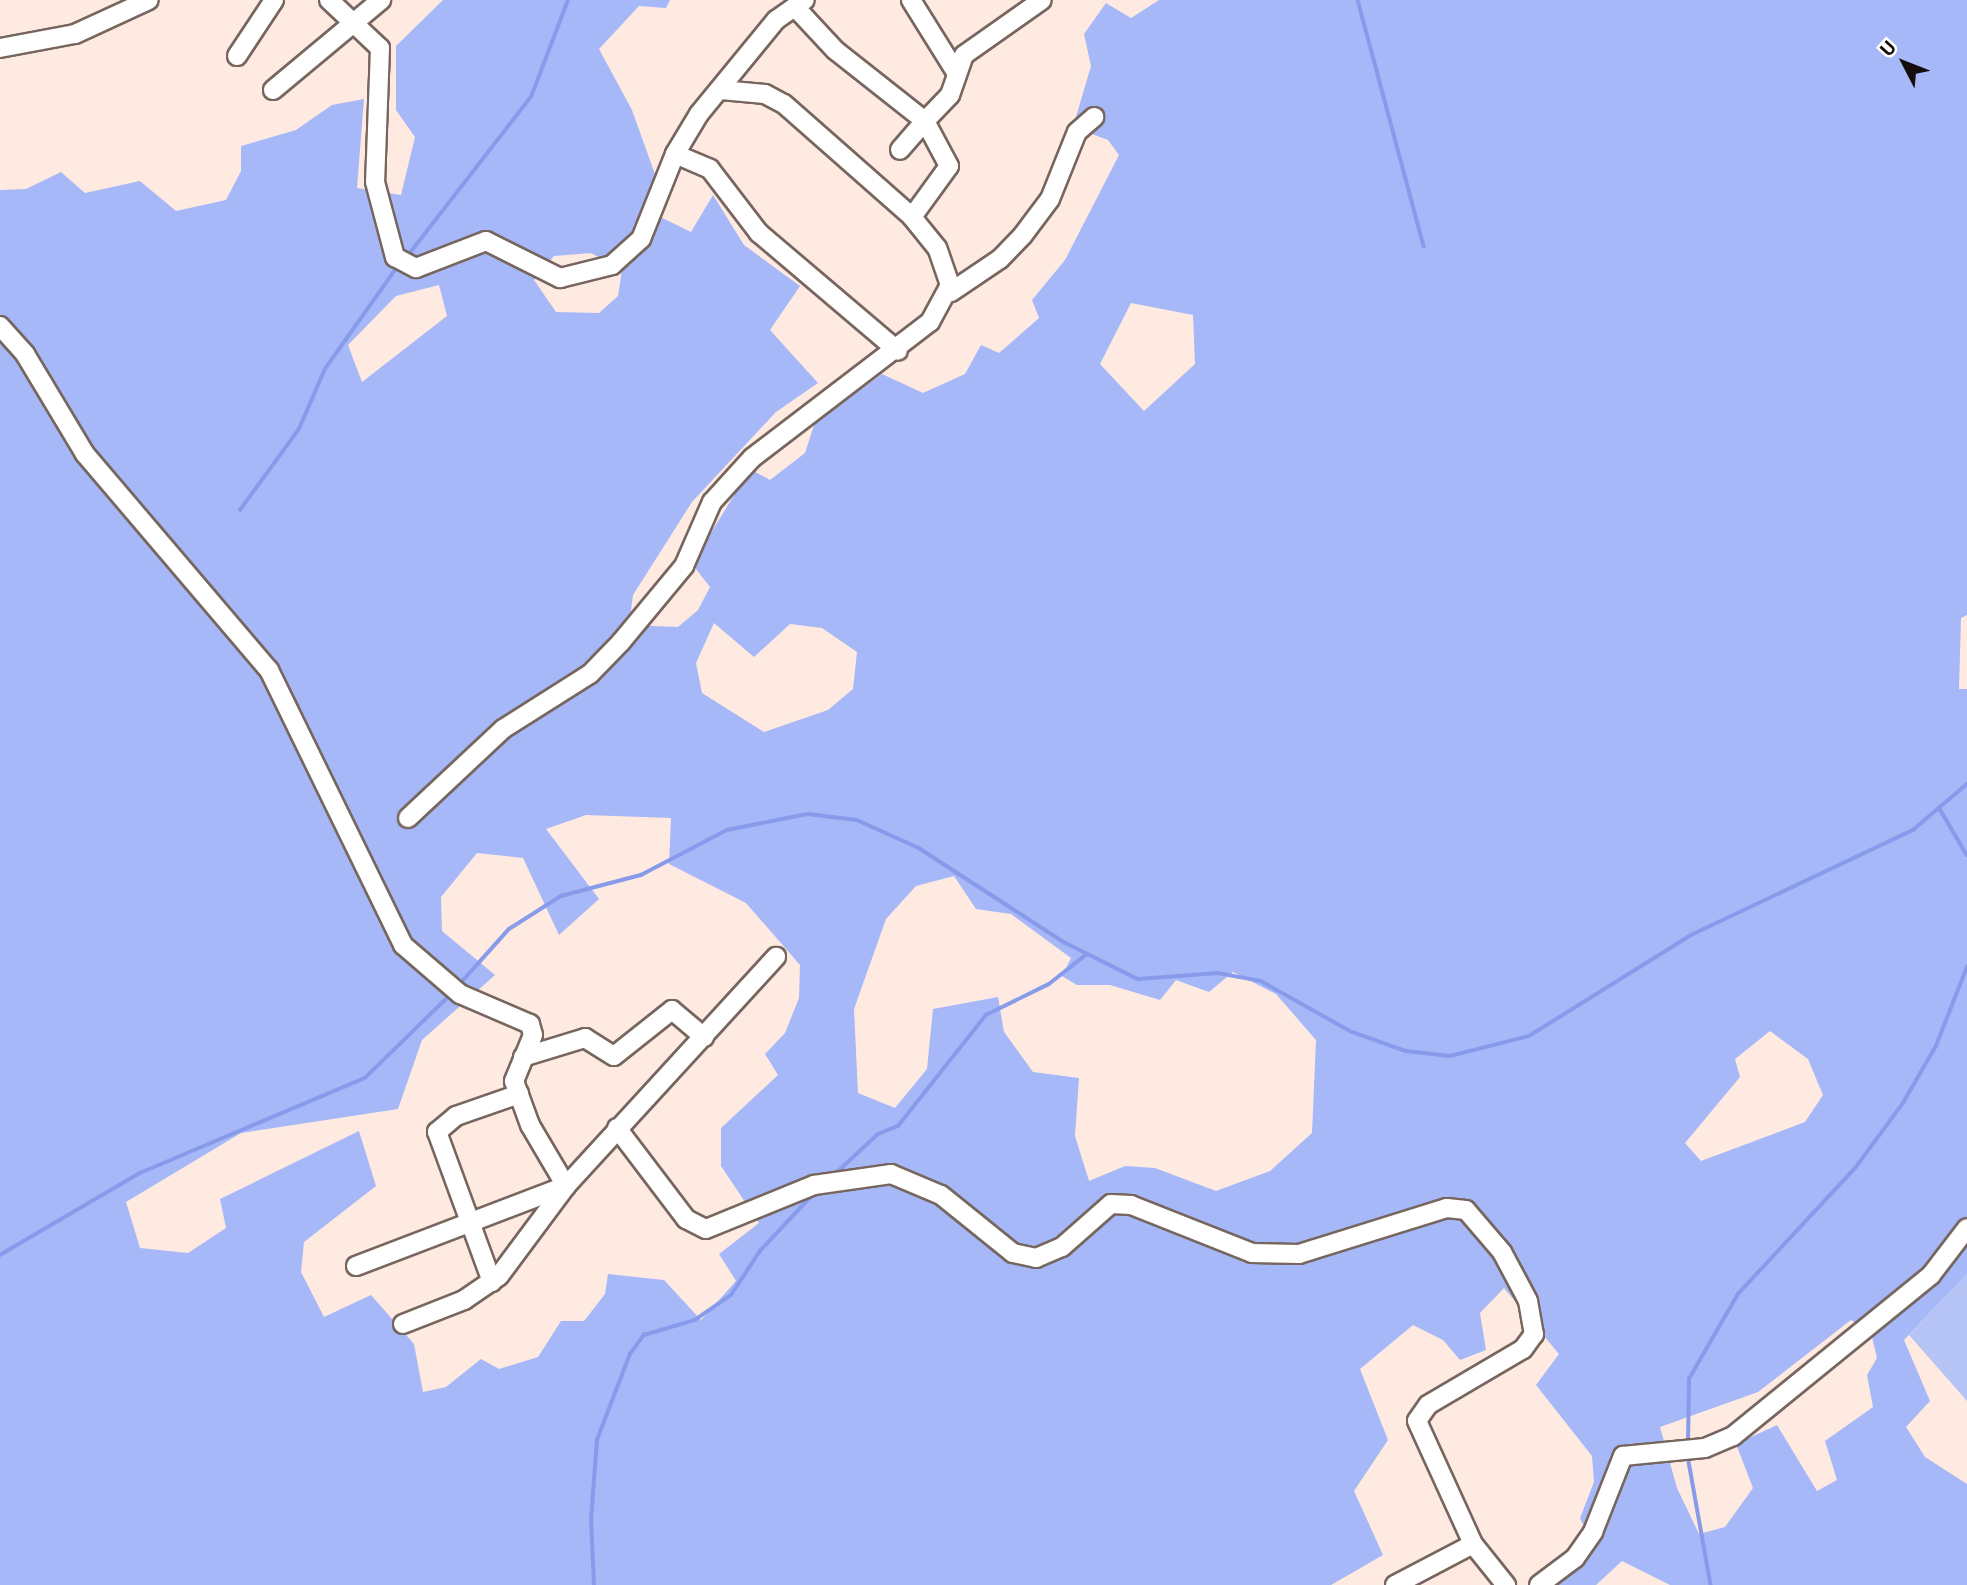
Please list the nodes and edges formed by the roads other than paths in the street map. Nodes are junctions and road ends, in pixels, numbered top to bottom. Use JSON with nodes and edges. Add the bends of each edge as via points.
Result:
{"nodes":[{"id":1,"x":149,"y":0,"type":"edge"},
{"id":2,"x":274,"y":0,"type":"edge"},
{"id":3,"x":329,"y":0,"type":"edge"},
{"id":4,"x":381,"y":0,"type":"edge"},
{"id":5,"x":911,"y":0,"type":"edge"},
{"id":6,"x":1042,"y":0,"type":"edge"},
{"id":7,"x":800,"y":3,"type":"edge"},
{"id":8,"x":354,"y":22,"type":"junction"},
{"id":9,"x":0,"y":48,"type":"edge"},
{"id":10,"x":237,"y":56,"type":"dead end"},
{"id":11,"x":957,"y":74,"type":"junction"},
{"id":12,"x":273,"y":90,"type":"dead end"},
{"id":13,"x":720,"y":90,"type":"junction"},
{"id":14,"x":1094,"y":117,"type":"dead end"},
{"id":15,"x":925,"y":121,"type":"junction"},
{"id":16,"x":900,"y":150,"type":"dead end"},
{"id":17,"x":675,"y":154,"type":"junction"},
{"id":18,"x":912,"y":217,"type":"junction"},
{"id":19,"x":951,"y":292,"type":"junction"},
{"id":20,"x":0,"y":326,"type":"edge"},
{"id":21,"x":898,"y":351,"type":"junction"},
{"id":22,"x":408,"y":818,"type":"dead end"},
{"id":23,"x":776,"y":957,"type":"dead end"},
{"id":24,"x":704,"y":1037,"type":"junction"},
{"id":25,"x":523,"y":1057,"type":"junction"},
{"id":26,"x":519,"y":1094,"type":"junction"},
{"id":27,"x":617,"y":1128,"type":"junction"},
{"id":28,"x":566,"y":1186,"type":"junction"},
{"id":29,"x":471,"y":1221,"type":"junction"},
{"id":30,"x":1967,"y":1228,"type":"edge"},
{"id":31,"x":356,"y":1266,"type":"dead end"},
{"id":32,"x":492,"y":1282,"type":"junction"},
{"id":33,"x":403,"y":1324,"type":"dead end"},
{"id":34,"x":1473,"y":1544,"type":"junction"},
{"id":35,"x":1395,"y":1585,"type":"edge"},
{"id":36,"x":1506,"y":1585,"type":"edge"},
{"id":37,"x":1539,"y":1585,"type":"edge"}],
"edges":[{"from":1,"to":9,"type":"street","via":[[75,34]]},
{"from":2,"to":10,"type":"street"},
{"from":3,"to":8,"type":"street"},
{"from":4,"to":8,"type":"street"},
{"from":5,"to":11,"type":"street"},
{"from":6,"to":11,"type":"street","via":[[968,50]]},
{"from":7,"to":13,"type":"street","via":[[776,20]]},
{"from":7,"to":15,"type":"street","via":[[835,51]]},
{"from":8,"to":12,"type":"street"},
{"from":8,"to":17,"type":"street","via":[[380,48],[384,64],[375,182],[400,261],[431,264],[486,241],[560,278],[612,265],[641,239]]},
{"from":11,"to":15,"type":"street","via":[[950,95]]},
{"from":13,"to":17,"type":"street"},
{"from":13,"to":18,"type":"street","via":[[765,94],[784,104]]},
{"from":14,"to":19,"type":"street","via":[[1077,131],[1050,199],[1023,235]]},
{"from":15,"to":16,"type":"street"},
{"from":15,"to":18,"type":"street","via":[[949,166]]},
{"from":17,"to":21,"type":"street","via":[[710,169],[759,233]]},
{"from":18,"to":19,"type":"street","via":[[937,248]]},
{"from":19,"to":21,"type":"street"},
{"from":20,"to":25,"type":"street","via":[[25,354],[79,447],[269,670],[403,945],[456,991],[526,1018],[533,1035]]},
{"from":21,"to":22,"type":"street","via":[[752,458],[712,502],[684,566],[621,642],[590,674],[503,729]]},
{"from":23,"to":24,"type":"street"},
{"from":24,"to":25,"type":"street","via":[[672,1010],[614,1056],[585,1038]]},
{"from":24,"to":27,"type":"street"},
{"from":25,"to":26,"type":"street","via":[[513,1074]]},
{"from":26,"to":28,"type":"street"},
{"from":26,"to":29,"type":"street","via":[[438,1129]]},
{"from":27,"to":28,"type":"street"},
{"from":27,"to":34,"type":"street","via":[[696,1227],[814,1185],[891,1174],[917,1182],[1013,1253],[1036,1258],[1062,1247],[1111,1204],[1131,1205],[1251,1253],[1287,1254],[1352,1242],[1447,1208],[1466,1210],[1502,1252],[1528,1301],[1534,1334],[1523,1349],[1417,1416]]},
{"from":28,"to":29,"type":"street"},
{"from":28,"to":32,"type":"street","via":[[536,1234]]},
{"from":29,"to":31,"type":"street"},
{"from":29,"to":32,"type":"street"},
{"from":30,"to":37,"type":"street","via":[[1931,1275],[1732,1436],[1705,1448],[1623,1456],[1592,1532],[1575,1558]]},
{"from":32,"to":33,"type":"street"},
{"from":34,"to":35,"type":"street"},
{"from":34,"to":36,"type":"street"}]}
